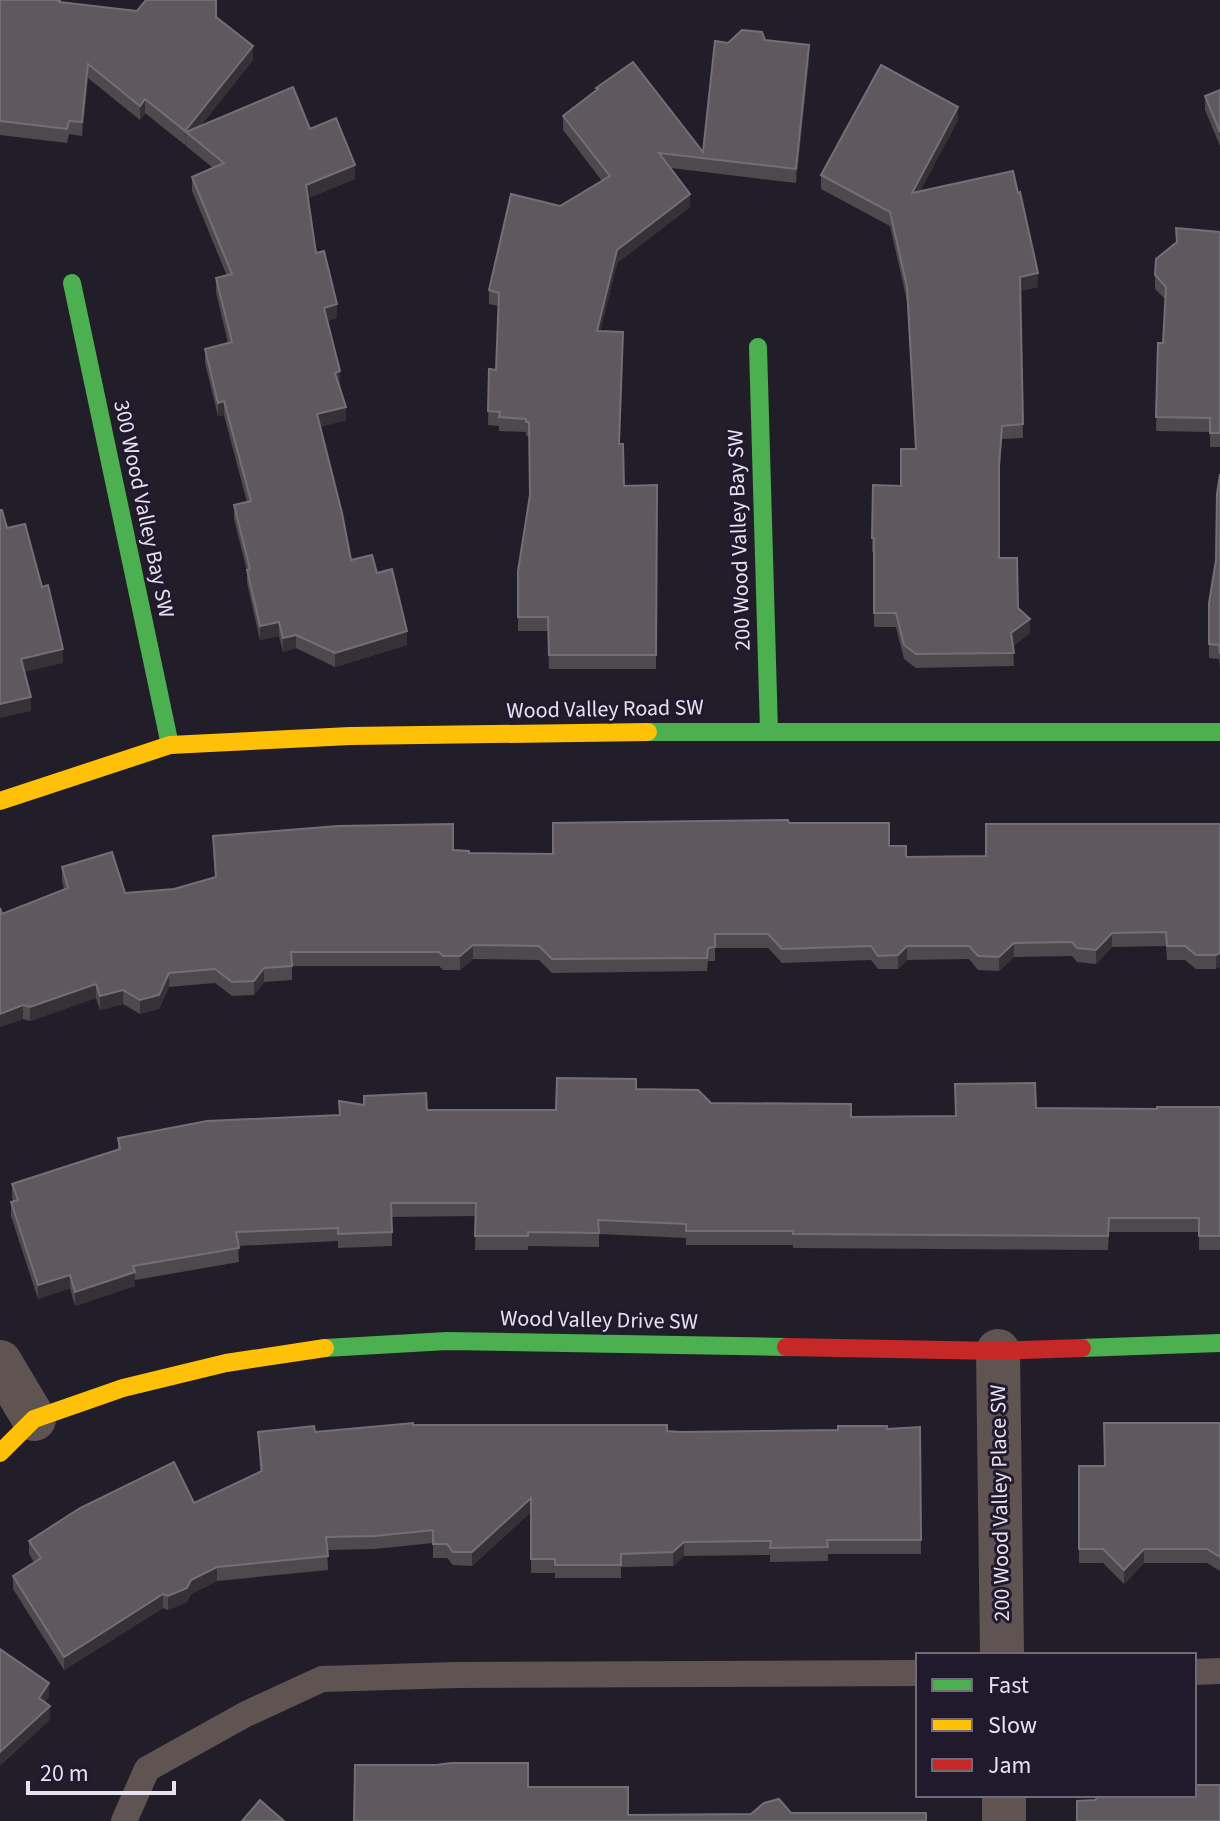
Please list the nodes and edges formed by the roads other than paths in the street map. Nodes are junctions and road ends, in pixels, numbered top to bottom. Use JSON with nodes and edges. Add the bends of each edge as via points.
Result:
{"nodes":[{"id":1,"x":72,"y":283,"type":"dead end"},
{"id":2,"x":758,"y":347,"type":"dead end"},
{"id":3,"x":769,"y":731,"type":"junction"},
{"id":4,"x":1220,"y":732,"type":"edge"},
{"id":5,"x":170,"y":745,"type":"junction"},
{"id":6,"x":0,"y":801,"type":"edge"},
{"id":7,"x":1220,"y":1343,"type":"edge"},
{"id":8,"x":998,"y":1351,"type":"junction"},
{"id":9,"x":0,"y":1362,"type":"edge"},
{"id":10,"x":34,"y":1419,"type":"junction"},
{"id":11,"x":0,"y":1453,"type":"edge"},
{"id":12,"x":1002,"y":1653,"type":"edge"},
{"id":13,"x":1220,"y":1671,"type":"edge"},
{"id":14,"x":1196,"y":1672,"type":"edge"},
{"id":15,"x":916,"y":1673,"type":"edge"},
{"id":16,"x":1004,"y":1797,"type":"edge"},
{"id":17,"x":124,"y":1821,"type":"edge"},
{"id":18,"x":1004,"y":1821,"type":"edge"}],
"edges":[{"from":1,"to":5,"type":"street","name":"300 Wood Valley Bay SW"},
{"from":2,"to":3,"type":"street","name":"200 Wood Valley Bay SW"},
{"from":3,"to":4,"type":"street","name":"Wood Valley Road SW"},
{"from":3,"to":5,"type":"street","name":"Wood Valley Road SW","via":[[350,736]]},
{"from":5,"to":6,"type":"street","name":"Wood Valley Road SW"},
{"from":7,"to":8,"type":"street","name":"Wood Valley Drive SW"},
{"from":8,"to":10,"type":"street","name":"Wood Valley Drive SW","via":[[447,1341],[332,1347],[226,1363],[123,1388]]},
{"from":8,"to":12,"type":"street","name":"200 Wood Valley Place SW"},
{"from":9,"to":10,"type":"street"},
{"from":10,"to":11,"type":"street","name":"Wood Valley Drive SW"},
{"from":13,"to":14,"type":"lane"},
{"from":15,"to":17,"type":"lane","via":[[322,1679],[147,1769]]},
{"from":16,"to":18,"type":"street"}]}
